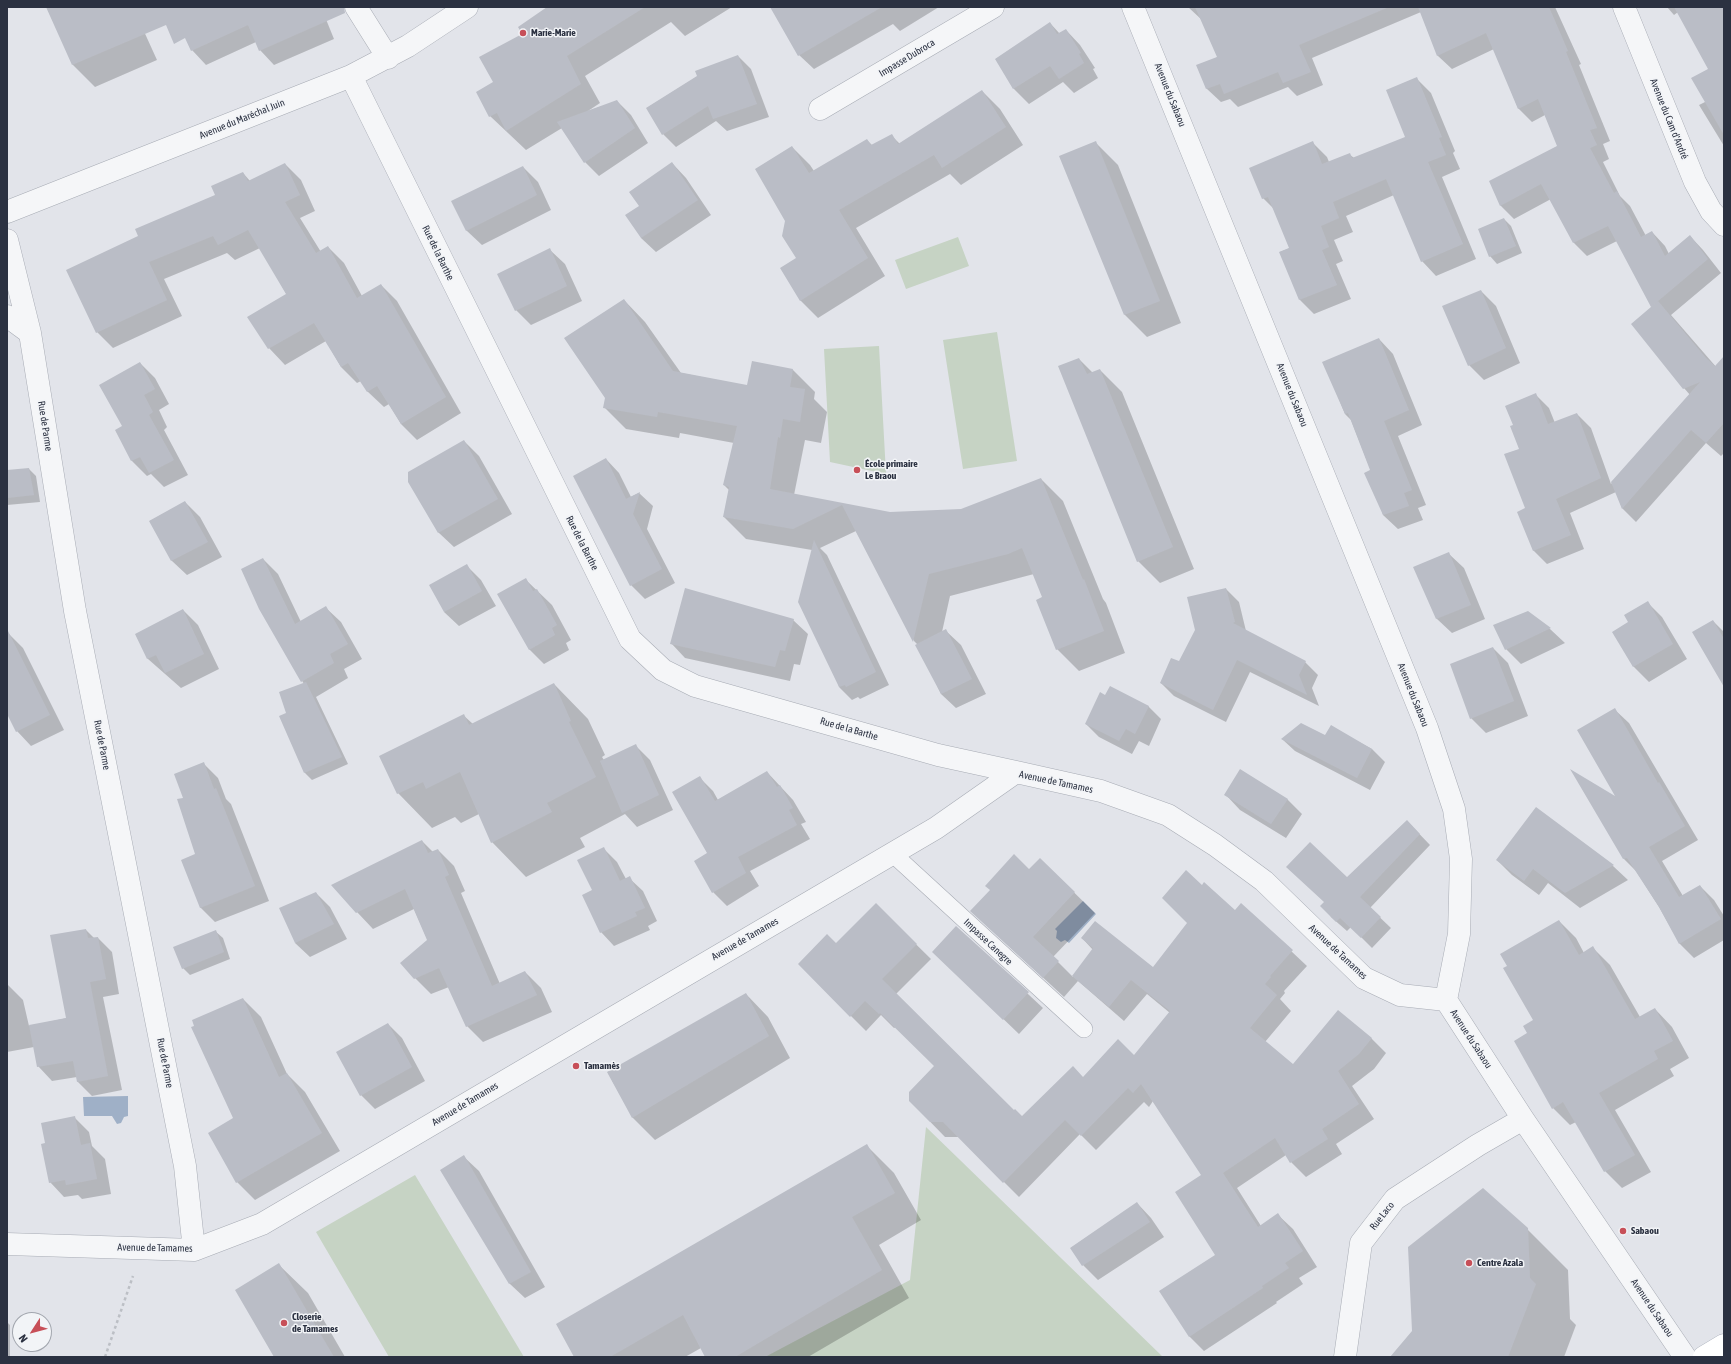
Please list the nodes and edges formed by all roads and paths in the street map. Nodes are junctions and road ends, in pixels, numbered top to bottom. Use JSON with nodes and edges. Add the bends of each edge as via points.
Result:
{"nodes":[{"id":1,"x":356,"y":7,"type":"edge"},
{"id":2,"x":467,"y":7,"type":"edge"},
{"id":3,"x":993,"y":7,"type":"edge"},
{"id":4,"x":1134,"y":7,"type":"edge"},
{"id":5,"x":1624,"y":7,"type":"edge"},
{"id":6,"x":388,"y":58,"type":"junction"},
{"id":7,"x":351,"y":76,"type":"junction"},
{"id":8,"x":820,"y":109,"type":"dead end"},
{"id":9,"x":7,"y":212,"type":"edge"},
{"id":10,"x":1724,"y":225,"type":"edge"},
{"id":11,"x":7,"y":240,"type":"edge"},
{"id":12,"x":7,"y":316,"type":"edge"},
{"id":13,"x":30,"y":333,"type":"junction"},
{"id":14,"x":1016,"y":772,"type":"junction"},
{"id":15,"x":893,"y":854,"type":"junction"},
{"id":16,"x":1446,"y":1000,"type":"junction"},
{"id":17,"x":1084,"y":1029,"type":"dead end"},
{"id":18,"x":1523,"y":1119,"type":"junction"},
{"id":19,"x":7,"y":1244,"type":"edge"},
{"id":20,"x":143,"y":1248,"type":"junction"},
{"id":21,"x":194,"y":1250,"type":"junction"},
{"id":22,"x":1724,"y":1345,"type":"edge"},
{"id":23,"x":105,"y":1357,"type":"edge"},
{"id":24,"x":1345,"y":1357,"type":"edge"},
{"id":25,"x":1685,"y":1357,"type":"edge"},
{"id":26,"x":1704,"y":1357,"type":"edge"}],
"edges":[{"from":1,"to":6,"type":"street"},
{"from":2,"to":6,"type":"street","name":"Avenue du Maréchal Juin"},
{"from":3,"to":8,"type":"street","name":"Impasse Dubroca"},
{"from":4,"to":16,"type":"street","name":"Avenue du Sabaou","via":[[1427,728],[1454,809],[1461,859],[1459,934]]},
{"from":5,"to":10,"type":"street","name":"Avenue du Cam d'André","via":[[1695,182],[1711,211]]},
{"from":6,"to":7,"type":"street","name":"Avenue du Maréchal Juin"},
{"from":7,"to":9,"type":"street","name":"Avenue du Maréchal Juin"},
{"from":7,"to":14,"type":"street","name":"Rue de la Barthe","via":[[630,639],[663,670],[694,686],[938,755]]},
{"from":11,"to":13,"type":"street","name":"Rue de Parme"},
{"from":12,"to":13,"type":"street"},
{"from":13,"to":21,"type":"street","name":"Rue de Parme","via":[[75,611],[185,1166]]},
{"from":14,"to":15,"type":"street","name":"Avenue de Tamames","via":[[936,828]]},
{"from":14,"to":16,"type":"street","name":"Avenue de Tamames","via":[[1101,791],[1168,815],[1264,881],[1364,978],[1400,996]]},
{"from":15,"to":17,"type":"lane","name":"Impasse Canegre"},
{"from":15,"to":21,"type":"street","name":"Avenue de Tamames","via":[[262,1224]]},
{"from":16,"to":18,"type":"street","name":"Avenue du Sabaou"},
{"from":18,"to":24,"type":"street","name":"Rue Laco","via":[[1395,1199],[1361,1243]]},
{"from":18,"to":25,"type":"street","name":"Avenue du Sabaou"},
{"from":19,"to":20,"type":"street","name":"Avenue de Tamames"},
{"from":20,"to":21,"type":"street","name":"Avenue de Tamames"},
{"from":20,"to":23,"type":"path"},
{"from":22,"to":26,"type":"main road"}]}
